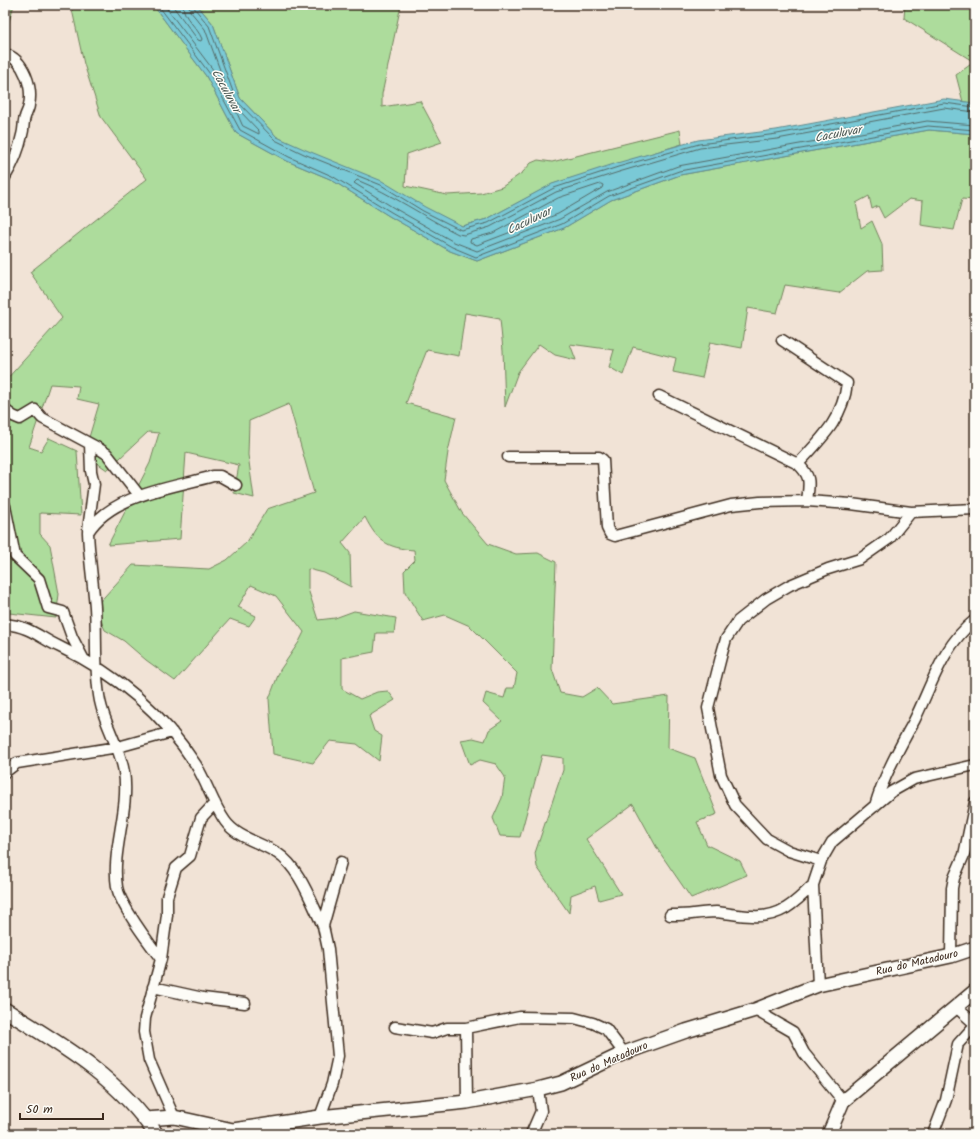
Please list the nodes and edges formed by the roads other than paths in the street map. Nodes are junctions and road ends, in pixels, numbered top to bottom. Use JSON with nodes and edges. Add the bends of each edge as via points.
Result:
{"nodes":[{"id":1,"x":5,"y":54,"type":"edge"},
{"id":2,"x":5,"y":177,"type":"edge"},
{"id":3,"x":782,"y":340,"type":"dead end"},
{"id":4,"x":659,"y":396,"type":"dead end"},
{"id":5,"x":5,"y":410,"type":"edge"},
{"id":6,"x":90,"y":444,"type":"junction"},
{"id":7,"x":508,"y":457,"type":"dead end"},
{"id":8,"x":798,"y":464,"type":"junction"},
{"id":9,"x":236,"y":485,"type":"dead end"},
{"id":10,"x":139,"y":495,"type":"junction"},
{"id":11,"x":807,"y":501,"type":"junction"},
{"id":12,"x":5,"y":506,"type":"edge"},
{"id":13,"x":975,"y":509,"type":"edge"},
{"id":14,"x":911,"y":512,"type":"junction"},
{"id":15,"x":88,"y":532,"type":"junction"},
{"id":16,"x":8,"y":538,"type":"edge"},
{"id":17,"x":975,"y":620,"type":"edge"},
{"id":18,"x":5,"y":624,"type":"edge"},
{"id":19,"x":83,"y":658,"type":"junction"},
{"id":20,"x":97,"y":667,"type":"junction"},
{"id":21,"x":172,"y":732,"type":"junction"},
{"id":22,"x":118,"y":746,"type":"junction"},
{"id":23,"x":975,"y":765,"type":"edge"},
{"id":24,"x":5,"y":772,"type":"edge"},
{"id":25,"x":975,"y":802,"type":"edge"},
{"id":26,"x":215,"y":803,"type":"junction"},
{"id":27,"x":875,"y":806,"type":"junction"},
{"id":28,"x":821,"y":861,"type":"junction"},
{"id":29,"x":342,"y":862,"type":"dead end"},
{"id":30,"x":813,"y":885,"type":"junction"},
{"id":31,"x":670,"y":915,"type":"dead end"},
{"id":32,"x":323,"y":926,"type":"junction"},
{"id":33,"x":975,"y":948,"type":"edge"},
{"id":34,"x":951,"y":956,"type":"junction"},
{"id":35,"x":161,"y":959,"type":"junction"},
{"id":36,"x":818,"y":985,"type":"junction"},
{"id":37,"x":153,"y":987,"type":"junction"},
{"id":38,"x":975,"y":991,"type":"edge"},
{"id":39,"x":245,"y":1003,"type":"dead end"},
{"id":40,"x":956,"y":1007,"type":"junction"},
{"id":41,"x":5,"y":1010,"type":"edge"},
{"id":42,"x":755,"y":1010,"type":"junction"},
{"id":43,"x":975,"y":1024,"type":"edge"},
{"id":44,"x":395,"y":1027,"type":"dead end"},
{"id":45,"x":466,"y":1028,"type":"junction"},
{"id":46,"x":624,"y":1053,"type":"junction"},
{"id":47,"x":538,"y":1089,"type":"junction"},
{"id":48,"x":843,"y":1101,"type":"junction"},
{"id":49,"x":467,"y":1102,"type":"junction"},
{"id":50,"x":320,"y":1116,"type":"junction"},
{"id":51,"x":174,"y":1117,"type":"junction"},
{"id":52,"x":145,"y":1119,"type":"junction"},
{"id":53,"x":230,"y":1132,"type":"edge"},
{"id":54,"x":156,"y":1134,"type":"edge"},
{"id":55,"x":532,"y":1134,"type":"edge"},
{"id":56,"x":829,"y":1134,"type":"edge"},
{"id":57,"x":933,"y":1134,"type":"edge"}],
"edges":[{"from":1,"to":2,"type":"street","via":[[21,64],[30,93],[30,104],[25,115],[16,157]]},
{"from":3,"to":8,"type":"street","via":[[847,383],[845,399],[832,425]]},
{"from":4,"to":8,"type":"street"},
{"from":5,"to":6,"type":"street","via":[[20,419],[35,410],[42,418]]},
{"from":6,"to":10,"type":"street","via":[[107,454]]},
{"from":6,"to":15,"type":"street","via":[[94,488]]},
{"from":7,"to":11,"type":"street","via":[[599,457],[604,460],[607,528],[610,534],[615,536],[731,505]]},
{"from":8,"to":11,"type":"street","via":[[809,479]]},
{"from":9,"to":10,"type":"street","via":[[220,476],[213,476]]},
{"from":10,"to":15,"type":"street","via":[[99,517]]},
{"from":11,"to":14,"type":"street"},
{"from":12,"to":16,"type":"street"},
{"from":13,"to":14,"type":"street"},
{"from":14,"to":28,"type":"street","via":[[890,538],[860,559],[796,582],[766,599],[738,621],[726,639],[722,653],[708,708],[721,775],[735,805],[768,840],[789,851]]},
{"from":15,"to":20,"type":"street"},
{"from":16,"to":19,"type":"street","via":[[17,560],[39,579],[48,608],[63,612]]},
{"from":17,"to":27,"type":"street","via":[[950,647],[935,672],[914,720],[888,768]]},
{"from":18,"to":19,"type":"street","via":[[30,629]]},
{"from":19,"to":20,"type":"street"},
{"from":20,"to":21,"type":"street","via":[[133,692]]},
{"from":20,"to":22,"type":"street","via":[[100,700]]},
{"from":21,"to":22,"type":"street"},
{"from":21,"to":26,"type":"street","via":[[195,764]]},
{"from":22,"to":24,"type":"street","via":[[17,763]]},
{"from":22,"to":35,"type":"street","via":[[124,773],[124,806],[117,888],[130,913]]},
{"from":23,"to":27,"type":"street","via":[[914,779],[891,792]]},
{"from":25,"to":34,"type":"street","via":[[964,856],[952,888]]},
{"from":26,"to":32,"type":"street","via":[[226,822],[235,831],[277,853],[293,868]]},
{"from":26,"to":35,"type":"street","via":[[201,818],[190,856],[176,868],[167,898]]},
{"from":27,"to":28,"type":"street","via":[[832,842]]},
{"from":28,"to":30,"type":"street"},
{"from":29,"to":32,"type":"street"},
{"from":30,"to":31,"type":"street","via":[[794,905],[774,913],[754,917],[718,912],[688,916]]},
{"from":30,"to":36,"type":"street"},
{"from":32,"to":50,"type":"street","via":[[328,949],[338,1056],[332,1084]]},
{"from":33,"to":34,"type":"street","name":"Rua do Matadouro"},
{"from":34,"to":36,"type":"street","name":"Rua do Matadouro"},
{"from":35,"to":37,"type":"street"},
{"from":36,"to":42,"type":"street","name":"Rua do Matadouro"},
{"from":37,"to":39,"type":"street","via":[[203,998]]},
{"from":37,"to":51,"type":"street","via":[[144,1032],[149,1060]]},
{"from":38,"to":40,"type":"street"},
{"from":40,"to":43,"type":"street"},
{"from":40,"to":48,"type":"street"},
{"from":41,"to":52,"type":"main road","via":[[80,1058],[119,1088]]},
{"from":42,"to":46,"type":"street","name":"Rua do Matadouro"},
{"from":42,"to":48,"type":"street","via":[[793,1032],[804,1053]]},
{"from":43,"to":57,"type":"street","via":[[958,1044],[946,1100]]},
{"from":44,"to":45,"type":"street","via":[[432,1034],[447,1028]]},
{"from":45,"to":46,"type":"street","via":[[520,1017],[574,1018],[606,1029]]},
{"from":45,"to":49,"type":"street"},
{"from":46,"to":47,"type":"street","name":"Rua do Matadouro","via":[[561,1083]]},
{"from":47,"to":49,"type":"street","name":"Rua do Matadouro"},
{"from":47,"to":55,"type":"street","via":[[540,1112]]},
{"from":48,"to":56,"type":"street"},
{"from":49,"to":50,"type":"street","name":"Rua do Matadouro"},
{"from":50,"to":53,"type":"street","name":"Rua do Matadouro"},
{"from":51,"to":52,"type":"street"},
{"from":51,"to":53,"type":"street"},
{"from":52,"to":54,"type":"main road"}]}
